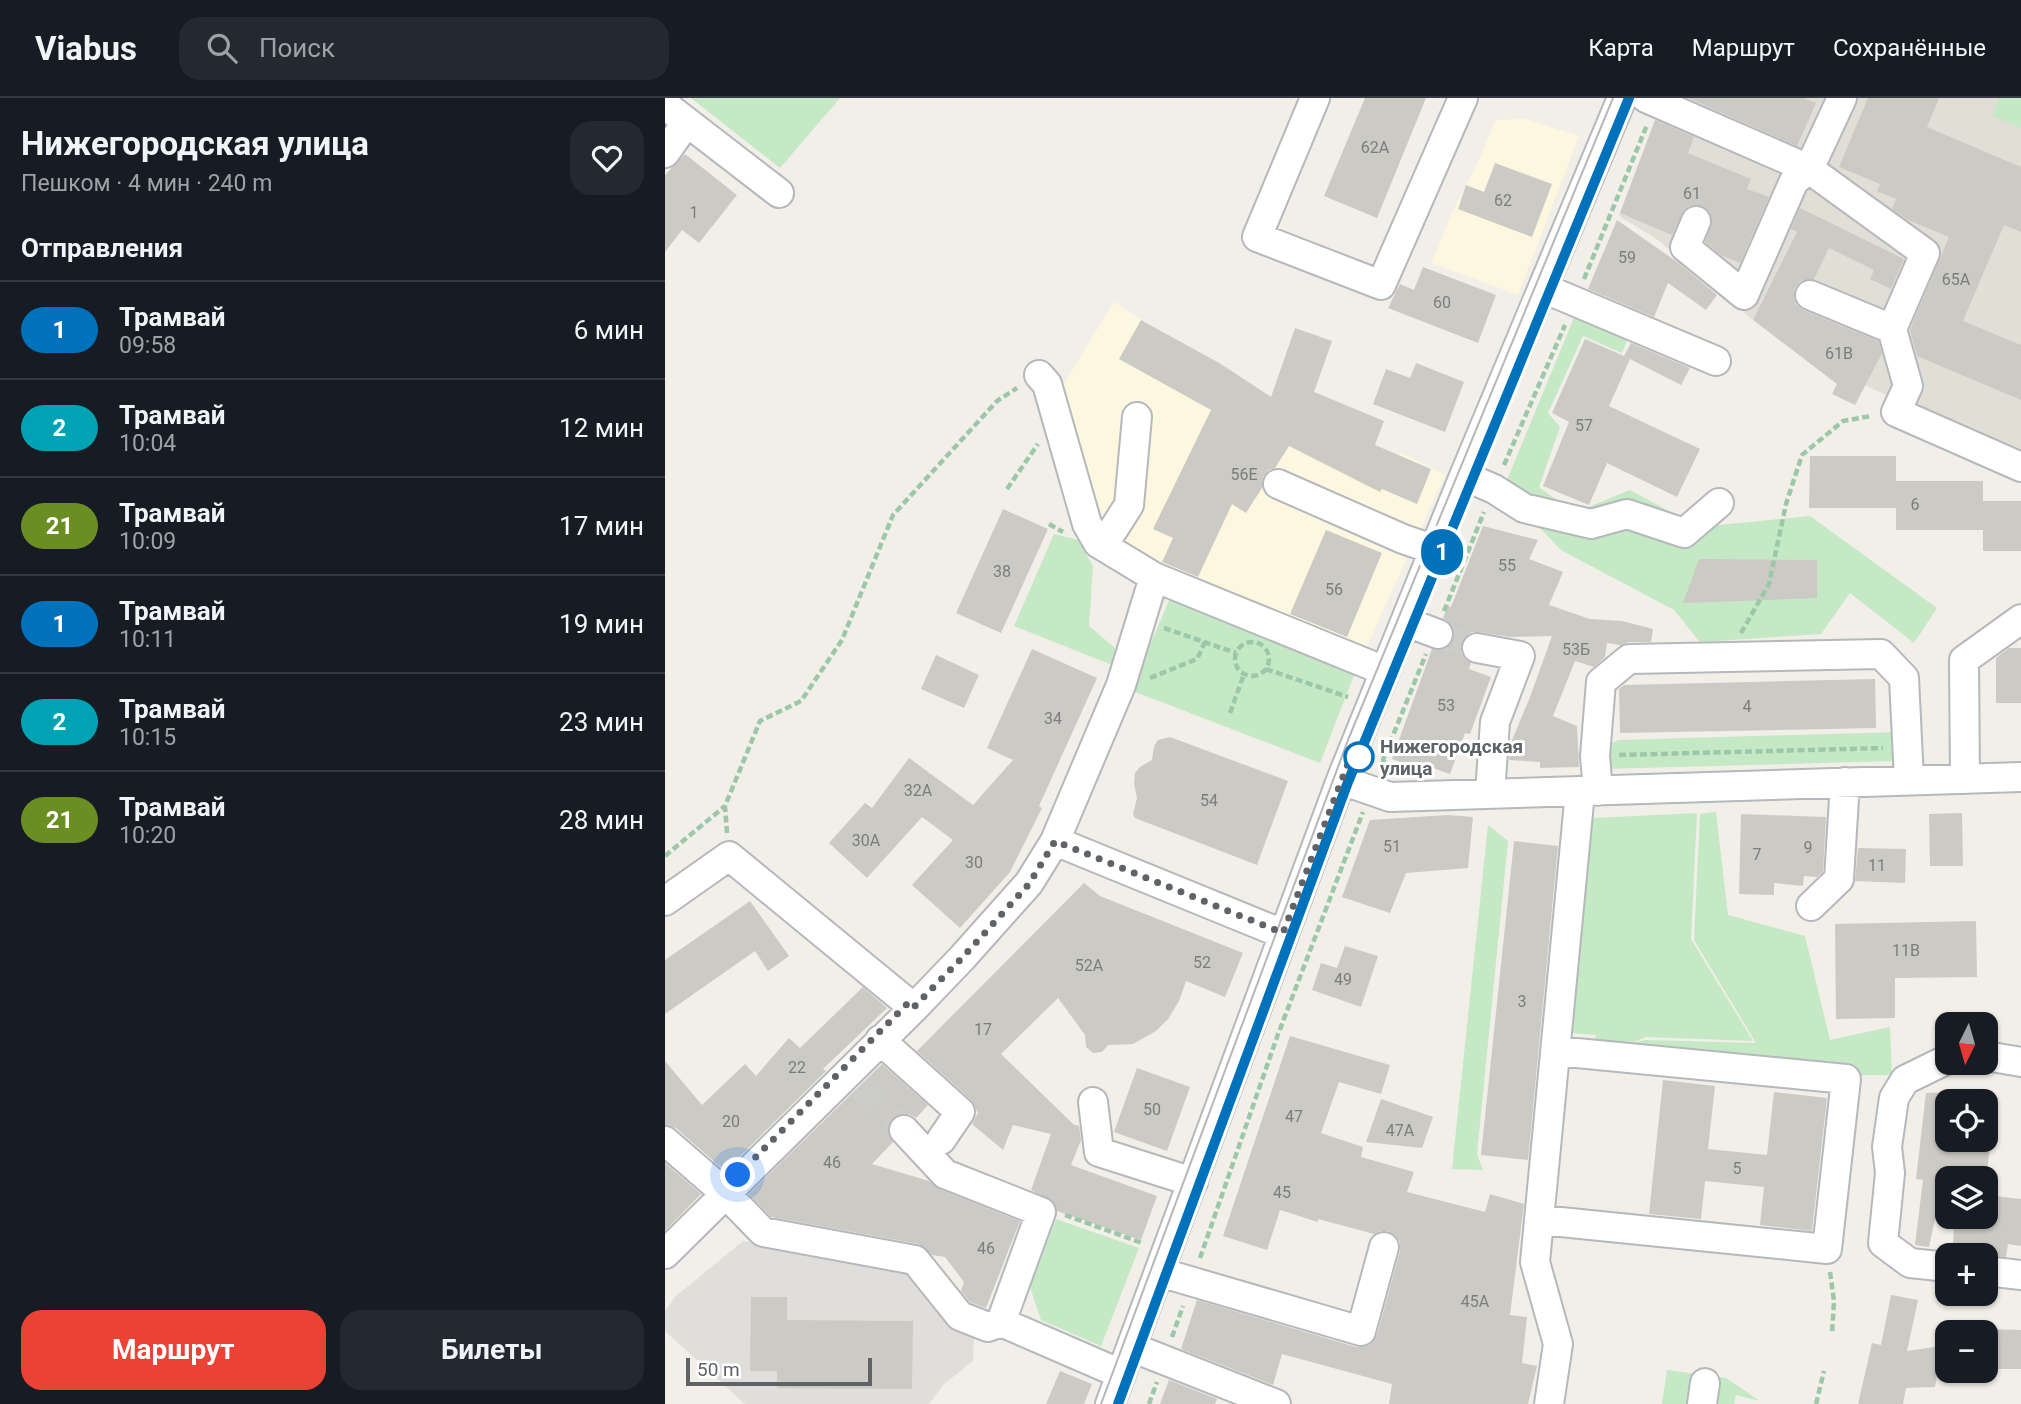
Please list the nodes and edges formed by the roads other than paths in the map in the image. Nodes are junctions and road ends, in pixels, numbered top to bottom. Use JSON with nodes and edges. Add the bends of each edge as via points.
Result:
{"nodes":[{"id":1,"x":1315,"y":98,"type":"edge"},
{"id":2,"x":1463,"y":98,"type":"edge"},
{"id":3,"x":1622,"y":98,"type":"edge"},
{"id":4,"x":1837,"y":99,"type":"edge"},
{"id":5,"x":1651,"y":100,"type":"edge"},
{"id":6,"x":665,"y":105,"type":"edge"},
{"id":7,"x":687,"y":122,"type":"junction"},
{"id":8,"x":665,"y":153,"type":"edge"},
{"id":9,"x":1809,"y":169,"type":"junction"},
{"id":10,"x":779,"y":193,"type":"dead end"},
{"id":11,"x":1696,"y":222,"type":"dead end"},
{"id":12,"x":1543,"y":288,"type":"junction"},
{"id":13,"x":1809,"y":295,"type":"dead end"},
{"id":14,"x":1892,"y":328,"type":"junction"},
{"id":15,"x":1716,"y":361,"type":"dead end"},
{"id":16,"x":1039,"y":375,"type":"road end"},
{"id":17,"x":1137,"y":417,"type":"dead end"},
{"id":18,"x":2021,"y":467,"type":"edge"},
{"id":19,"x":1464,"y":476,"type":"junction"},
{"id":20,"x":1278,"y":484,"type":"dead end"},
{"id":21,"x":1719,"y":503,"type":"dead end"},
{"id":22,"x":1098,"y":543,"type":"junction"},
{"id":23,"x":1435,"y":550,"type":"junction"},
{"id":24,"x":1154,"y":577,"type":"junction"},
{"id":25,"x":2021,"y":619,"type":"edge"},
{"id":26,"x":1406,"y":622,"type":"junction"},
{"id":27,"x":1436,"y":633,"type":"tunnel mouth"},
{"id":28,"x":1477,"y":648,"type":"tunnel mouth"},
{"id":29,"x":1385,"y":670,"type":"junction"},
{"id":30,"x":2021,"y":778,"type":"edge"},
{"id":31,"x":1965,"y":779,"type":"junction"},
{"id":32,"x":1341,"y":780,"type":"junction"},
{"id":33,"x":1909,"y":780,"type":"junction"},
{"id":34,"x":1846,"y":782,"type":"junction"},
{"id":35,"x":1589,"y":792,"type":"junction"},
{"id":36,"x":1490,"y":793,"type":"junction"},
{"id":37,"x":1055,"y":841,"type":"junction"},
{"id":38,"x":665,"y":901,"type":"edge"},
{"id":39,"x":1811,"y":906,"type":"dead end"},
{"id":40,"x":1283,"y":933,"type":"junction"},
{"id":41,"x":913,"y":1008,"type":"junction"},
{"id":42,"x":880,"y":1040,"type":"junction"},
{"id":43,"x":1556,"y":1051,"type":"junction"},
{"id":44,"x":1999,"y":1058,"type":"edge"},
{"id":45,"x":2021,"y":1062,"type":"edge"},
{"id":46,"x":1935,"y":1065,"type":"edge"},
{"id":47,"x":1093,"y":1102,"type":"dead end"},
{"id":48,"x":904,"y":1130,"type":"tunnel mouth"},
{"id":49,"x":941,"y":1140,"type":"dead end"},
{"id":50,"x":665,"y":1141,"type":"edge"},
{"id":51,"x":1192,"y":1182,"type":"junction"},
{"id":52,"x":731,"y":1200,"type":"junction"},
{"id":53,"x":1541,"y":1220,"type":"junction"},
{"id":54,"x":1384,"y":1247,"type":"dead end"},
{"id":55,"x":672,"y":1261,"type":"edge"},
{"id":56,"x":1935,"y":1266,"type":"edge"},
{"id":57,"x":1159,"y":1272,"type":"junction"},
{"id":58,"x":1998,"y":1272,"type":"edge"},
{"id":59,"x":2021,"y":1275,"type":"edge"},
{"id":60,"x":1001,"y":1322,"type":"junction"},
{"id":61,"x":1131,"y":1347,"type":"junction"},
{"id":62,"x":1121,"y":1374,"type":"junction"},
{"id":63,"x":1110,"y":1404,"type":"edge"},
{"id":64,"x":1276,"y":1404,"type":"edge"},
{"id":65,"x":1549,"y":1404,"type":"edge"}],
"edges":[{"from":1,"to":2,"type":"street","via":[[1257,237],[1381,285]]},
{"from":3,"to":12,"type":"street"},
{"from":4,"to":9,"type":"street"},
{"from":5,"to":9,"type":"street"},
{"from":6,"to":7,"type":"street"},
{"from":7,"to":8,"type":"street"},
{"from":7,"to":10,"type":"street"},
{"from":9,"to":11,"type":"street","via":[[1794,181],[1744,295],[1685,247]]},
{"from":9,"to":14,"type":"street","via":[[1925,253]]},
{"from":12,"to":15,"type":"street"},
{"from":12,"to":19,"type":"street"},
{"from":13,"to":14,"type":"street"},
{"from":14,"to":18,"type":"street","via":[[1908,386],[1896,412]]},
{"from":16,"to":22,"type":"street","via":[[1048,384],[1087,524]]},
{"from":17,"to":22,"type":"street","via":[[1129,505],[1111,533]]},
{"from":19,"to":21,"type":"street","via":[[1524,508],[1591,524],[1627,514],[1684,533]]},
{"from":19,"to":23,"type":"street"},
{"from":20,"to":23,"type":"street"},
{"from":22,"to":24,"type":"street"},
{"from":23,"to":26,"type":"street"},
{"from":24,"to":29,"type":"street"},
{"from":24,"to":37,"type":"street","via":[[1121,685]]},
{"from":25,"to":31,"type":"street","via":[[1964,660]]},
{"from":26,"to":27,"type":"street"},
{"from":26,"to":29,"type":"street"},
{"from":28,"to":36,"type":"street","via":[[1520,656],[1495,722]]},
{"from":29,"to":32,"type":"street"},
{"from":30,"to":31,"type":"street"},
{"from":31,"to":33,"type":"street"},
{"from":32,"to":36,"type":"street","via":[[1390,797]]},
{"from":32,"to":40,"type":"street"},
{"from":33,"to":34,"type":"street"},
{"from":33,"to":35,"type":"street","via":[[1904,678],[1881,654],[1629,659],[1601,682]]},
{"from":34,"to":35,"type":"street"},
{"from":34,"to":39,"type":"street","via":[[1839,880]]},
{"from":35,"to":36,"type":"street"},
{"from":35,"to":43,"type":"street"},
{"from":37,"to":40,"type":"street"},
{"from":37,"to":41,"type":"street","via":[[1029,884]]},
{"from":38,"to":41,"type":"street","via":[[729,856]]},
{"from":40,"to":51,"type":"street"},
{"from":41,"to":42,"type":"street"},
{"from":42,"to":49,"type":"street","via":[[960,1112]]},
{"from":42,"to":52,"type":"street","via":[[855,1080]]},
{"from":43,"to":53,"type":"street"},
{"from":43,"to":53,"type":"street","via":[[1846,1079],[1827,1250]]},
{"from":44,"to":45,"type":"street"},
{"from":46,"to":56,"type":"street","via":[[1905,1080],[1894,1098],[1883,1243],[1910,1263]]},
{"from":47,"to":51,"type":"street","via":[[1099,1152]]},
{"from":48,"to":60,"type":"street","via":[[945,1174],[1041,1212]]},
{"from":50,"to":52,"type":"street"},
{"from":51,"to":57,"type":"street"},
{"from":52,"to":55,"type":"street"},
{"from":52,"to":60,"type":"street","via":[[763,1232],[915,1260],[960,1316],[988,1327]]},
{"from":53,"to":65,"type":"street","via":[[1535,1262],[1558,1344]]},
{"from":54,"to":57,"type":"street","via":[[1361,1331]]},
{"from":57,"to":61,"type":"street"},
{"from":58,"to":59,"type":"street"},
{"from":60,"to":62,"type":"street"},
{"from":61,"to":62,"type":"street"},
{"from":61,"to":64,"type":"street"},
{"from":62,"to":63,"type":"street"}]}
